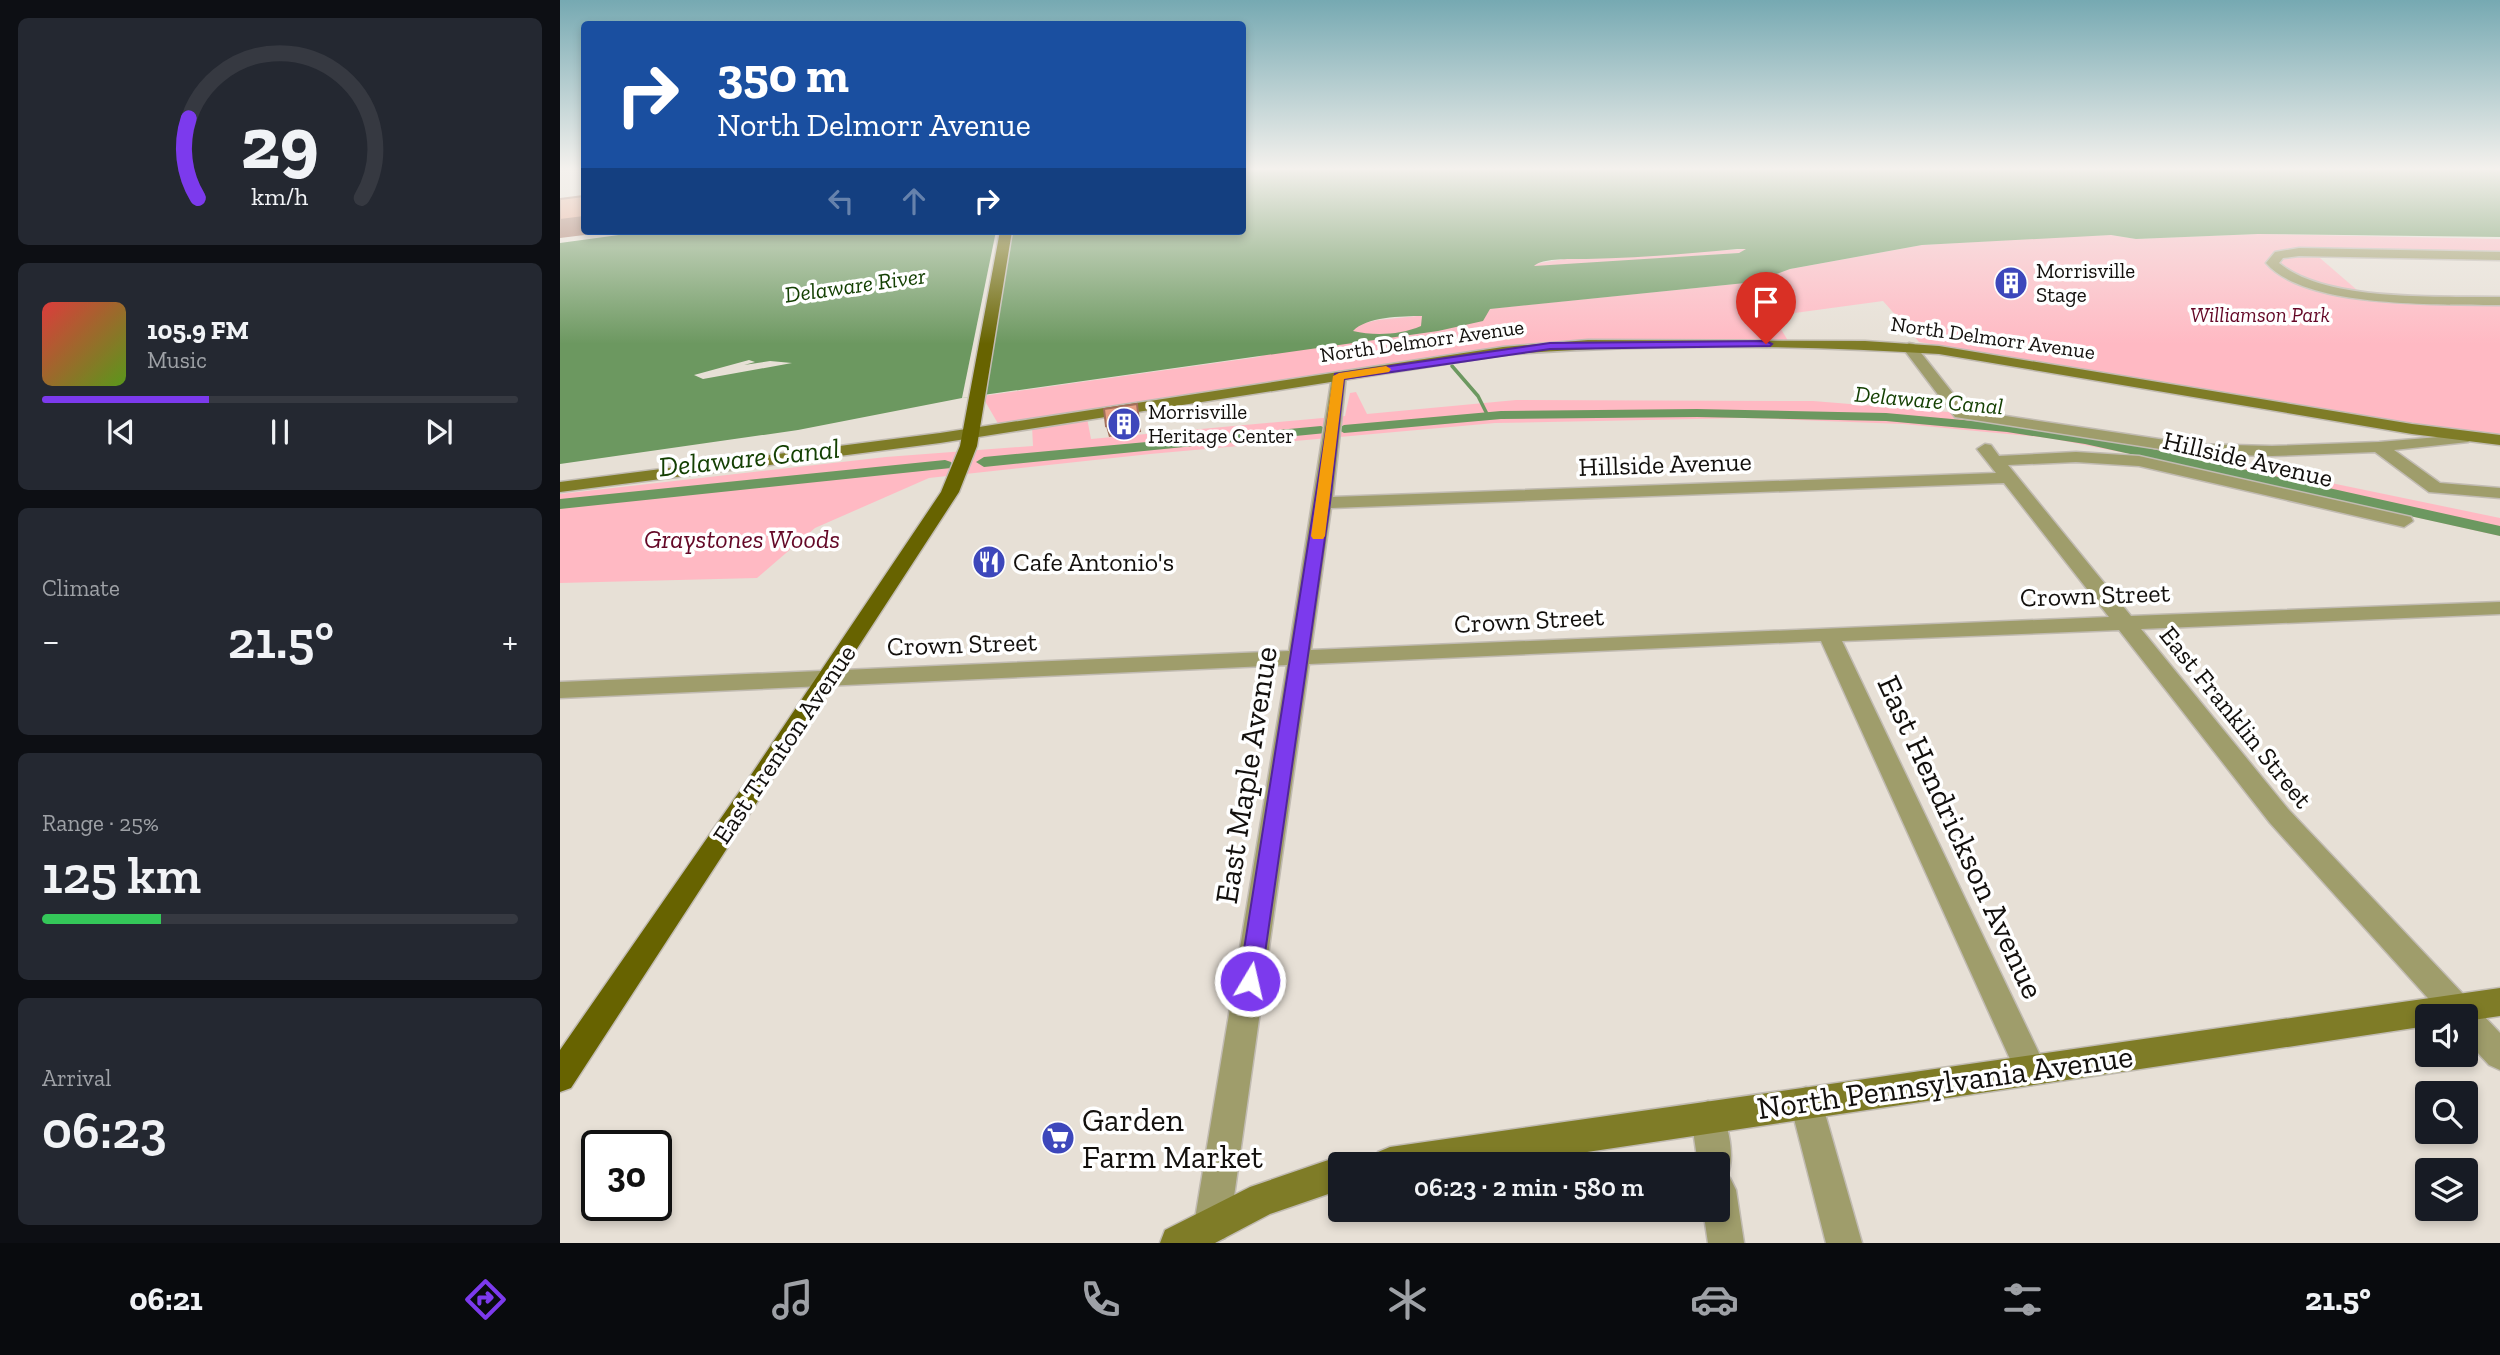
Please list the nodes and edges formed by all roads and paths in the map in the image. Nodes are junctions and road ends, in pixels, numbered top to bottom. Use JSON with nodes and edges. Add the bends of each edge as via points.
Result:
{"nodes":[{"id":1,"x":1005,"y":235,"type":"edge"},
{"id":2,"x":2500,"y":256,"type":"edge"},
{"id":3,"x":2500,"y":300,"type":"edge"},
{"id":4,"x":1909,"y":347,"type":"junction"},
{"id":5,"x":1339,"y":376,"type":"junction"},
{"id":6,"x":2468,"y":436,"type":"junction"},
{"id":7,"x":970,"y":440,"type":"junction"},
{"id":8,"x":2500,"y":440,"type":"edge"},
{"id":9,"x":2379,"y":447,"type":"junction"},
{"id":10,"x":1996,"y":463,"type":"junction"},
{"id":11,"x":560,"y":487,"type":"edge"},
{"id":12,"x":2500,"y":493,"type":"edge"},
{"id":13,"x":1323,"y":503,"type":"junction"},
{"id":14,"x":2404,"y":521,"type":"dead end"},
{"id":15,"x":2500,"y":608,"type":"edge"},
{"id":16,"x":2123,"y":622,"type":"junction"},
{"id":17,"x":1828,"y":634,"type":"junction"},
{"id":18,"x":1300,"y":658,"type":"junction"},
{"id":19,"x":830,"y":678,"type":"junction"},
{"id":20,"x":560,"y":690,"type":"edge"},
{"id":21,"x":2500,"y":1002,"type":"edge"},
{"id":22,"x":2453,"y":1004,"type":"edge"},
{"id":23,"x":2478,"y":1009,"type":"edge"},
{"id":24,"x":2415,"y":1020,"type":"edge"},
{"id":25,"x":2478,"y":1031,"type":"edge"},
{"id":26,"x":2500,"y":1055,"type":"edge"},
{"id":27,"x":2031,"y":1070,"type":"junction"},
{"id":28,"x":560,"y":1077,"type":"edge"},
{"id":29,"x":1806,"y":1102,"type":"junction"},
{"id":30,"x":1708,"y":1117,"type":"junction"},
{"id":31,"x":1471,"y":1152,"type":"edge"},
{"id":32,"x":1713,"y":1152,"type":"edge"},
{"id":33,"x":1328,"y":1177,"type":"edge"},
{"id":34,"x":1723,"y":1222,"type":"edge"},
{"id":35,"x":1212,"y":1224,"type":"junction"},
{"id":36,"x":1178,"y":1243,"type":"edge"},
{"id":37,"x":1726,"y":1243,"type":"edge"},
{"id":38,"x":1844,"y":1243,"type":"edge"}],
"edges":[{"from":1,"to":7,"type":"main road","name":"East Trenton Avenue"},
{"from":2,"to":3,"type":"street","via":[[2299,252],[2276,257],[2272,263],[2280,271],[2330,289],[2381,298]]},
{"from":4,"to":5,"type":"main road","name":"North Delmorr Avenue","via":[[1579,344]]},
{"from":4,"to":6,"type":"main road","name":"North Delmorr Avenue"},
{"from":4,"to":9,"type":"street","name":"Hillside Avenue","via":[[1961,414],[2192,449],[2272,452]]},
{"from":5,"to":7,"type":"main road","name":"North Delmorr Avenue"},
{"from":5,"to":13,"type":"street","name":"East Maple Avenue"},
{"from":6,"to":8,"type":"main road","name":"North Delmorr Avenue"},
{"from":6,"to":9,"type":"street","name":"Hillside Avenue"},
{"from":7,"to":11,"type":"main road","name":"North Delmorr Avenue"},
{"from":7,"to":19,"type":"main road","name":"East Trenton Avenue","via":[[957,480]]},
{"from":9,"to":12,"type":"street","via":[[2435,488]]},
{"from":10,"to":13,"type":"street","name":"Hillside Avenue"},
{"from":10,"to":14,"type":"street","name":"Hillside Avenue","via":[[2076,457],[2139,461]]},
{"from":10,"to":16,"type":"street","name":"East Franklin Street"},
{"from":13,"to":18,"type":"street","name":"East Maple Avenue"},
{"from":15,"to":16,"type":"street","name":"Crown Street"},
{"from":16,"to":17,"type":"street","name":"Crown Street"},
{"from":16,"to":22,"type":"street","name":"East Franklin Street","via":[[2279,816]]},
{"from":17,"to":18,"type":"street","name":"Crown Street"},
{"from":17,"to":27,"type":"street","name":"East Hendrickson Avenue"},
{"from":18,"to":19,"type":"street","name":"Crown Street"},
{"from":18,"to":35,"type":"street","name":"East Maple Avenue"},
{"from":19,"to":20,"type":"street","name":"Crown Street"},
{"from":19,"to":28,"type":"main road","name":"East Trenton Avenue"},
{"from":21,"to":23,"type":"main road","name":"North Pennsylvania Avenue"},
{"from":24,"to":27,"type":"main road","name":"North Pennsylvania Avenue"},
{"from":25,"to":26,"type":"street","name":"East Franklin Street"},
{"from":27,"to":29,"type":"main road","name":"North Pennsylvania Avenue"},
{"from":29,"to":30,"type":"main road","name":"North Pennsylvania Avenue"},
{"from":29,"to":38,"type":"street"},
{"from":30,"to":31,"type":"main road","name":"North Pennsylvania Avenue"},
{"from":30,"to":32,"type":"street"},
{"from":33,"to":35,"type":"main road","via":[[1262,1199]]},
{"from":34,"to":37,"type":"street"},
{"from":35,"to":36,"type":"main road"}]}
